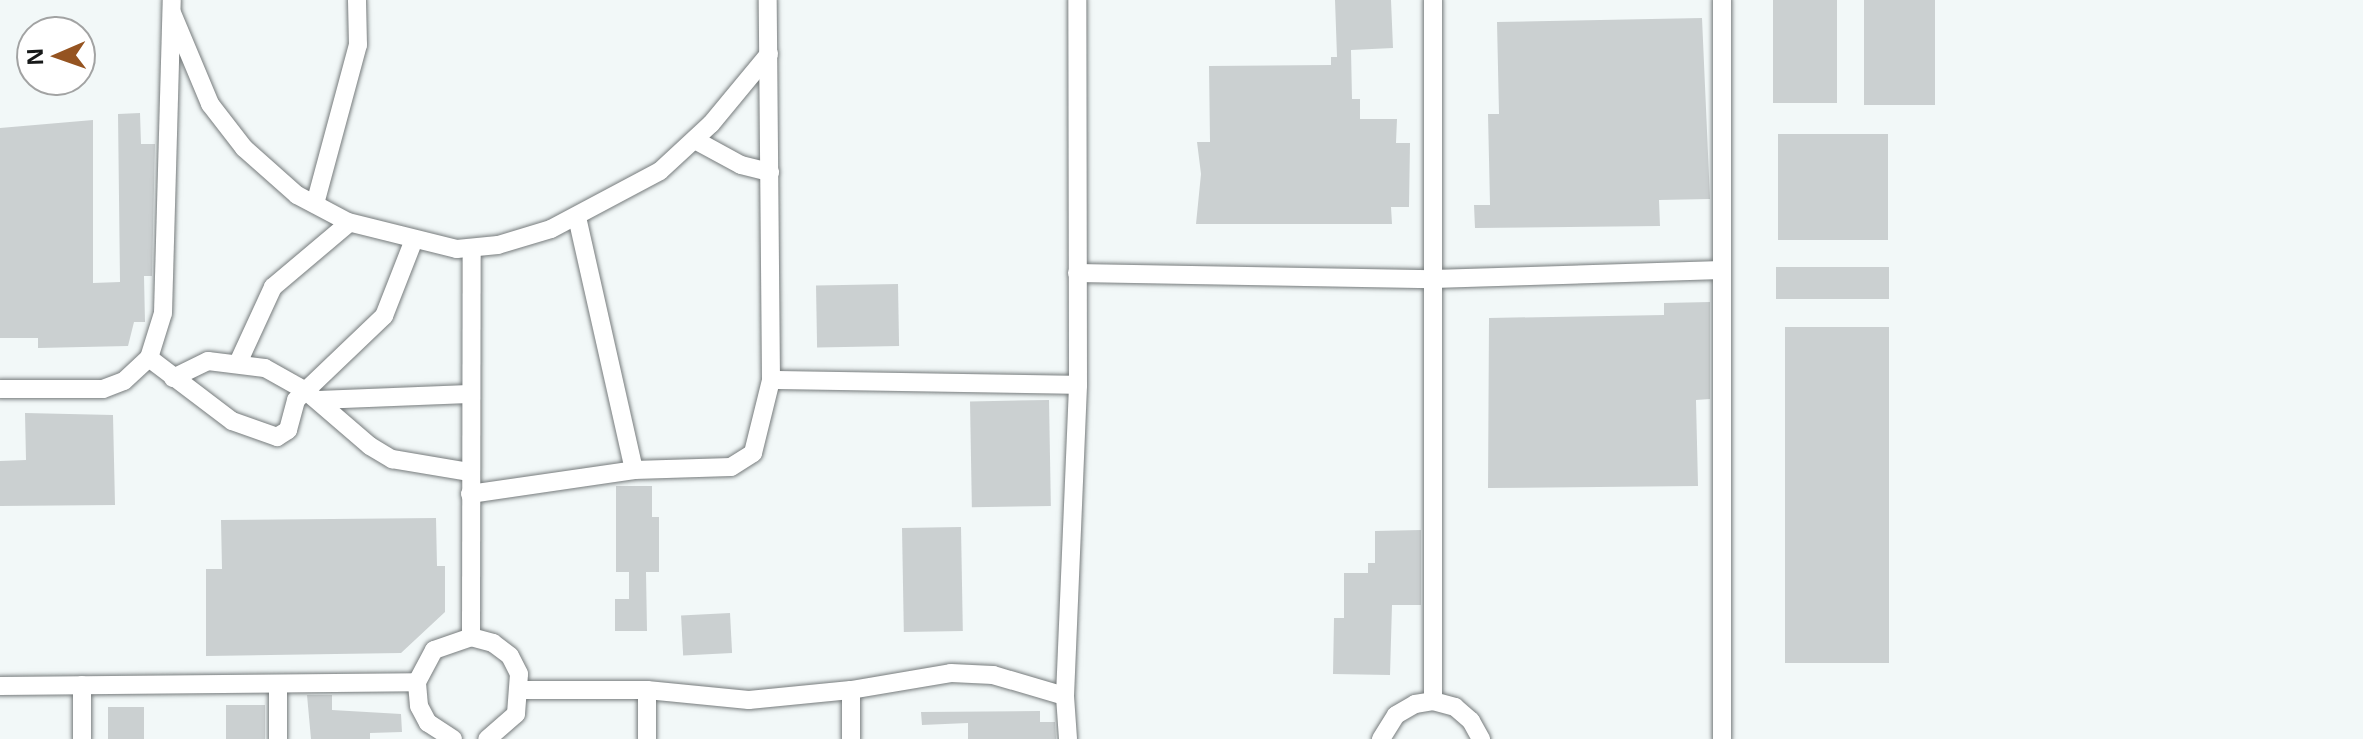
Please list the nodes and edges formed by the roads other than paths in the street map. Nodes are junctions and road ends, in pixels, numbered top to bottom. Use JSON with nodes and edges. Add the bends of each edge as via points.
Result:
{"nodes":[{"id":1,"x":357,"y":0,"type":"edge"},
{"id":2,"x":768,"y":0,"type":"edge"},
{"id":3,"x":1077,"y":0,"type":"edge"},
{"id":4,"x":1433,"y":0,"type":"edge"},
{"id":5,"x":1722,"y":0,"type":"edge"},
{"id":6,"x":172,"y":7,"type":"edge"},
{"id":7,"x":769,"y":54,"type":"junction"},
{"id":8,"x":695,"y":140,"type":"junction"},
{"id":9,"x":770,"y":172,"type":"junction"},
{"id":10,"x":315,"y":204,"type":"junction"},
{"id":11,"x":577,"y":217,"type":"junction"},
{"id":12,"x":349,"y":223,"type":"junction"},
{"id":13,"x":413,"y":242,"type":"junction"},
{"id":14,"x":472,"y":250,"type":"junction"},
{"id":15,"x":1722,"y":270,"type":"junction"},
{"id":16,"x":1077,"y":273,"type":"junction"},
{"id":17,"x":1433,"y":279,"type":"junction"},
{"id":18,"x":149,"y":358,"type":"junction"},
{"id":19,"x":238,"y":363,"type":"junction"},
{"id":20,"x":173,"y":378,"type":"junction"},
{"id":21,"x":771,"y":380,"type":"junction"},
{"id":22,"x":1078,"y":385,"type":"junction"},
{"id":23,"x":0,"y":389,"type":"edge"},
{"id":24,"x":469,"y":394,"type":"junction"},
{"id":25,"x":312,"y":395,"type":"junction"},
{"id":26,"x":634,"y":470,"type":"junction"},
{"id":27,"x":470,"y":472,"type":"junction"},
{"id":28,"x":470,"y":494,"type":"junction"},
{"id":29,"x":471,"y":637,"type":"junction"},
{"id":30,"x":417,"y":682,"type":"junction"},
{"id":31,"x":278,"y":684,"type":"junction"},
{"id":32,"x":82,"y":685,"type":"junction"},
{"id":33,"x":0,"y":686,"type":"edge"},
{"id":34,"x":521,"y":690,"type":"junction"},
{"id":35,"x":647,"y":690,"type":"junction"},
{"id":36,"x":851,"y":690,"type":"junction"},
{"id":37,"x":1065,"y":696,"type":"junction"},
{"id":38,"x":1433,"y":701,"type":"junction"},
{"id":39,"x":82,"y":739,"type":"edge"},
{"id":40,"x":278,"y":739,"type":"edge"},
{"id":41,"x":453,"y":739,"type":"edge"},
{"id":42,"x":487,"y":739,"type":"edge"},
{"id":43,"x":647,"y":739,"type":"edge"},
{"id":44,"x":851,"y":739,"type":"edge"},
{"id":45,"x":1068,"y":739,"type":"edge"},
{"id":46,"x":1381,"y":739,"type":"edge"},
{"id":47,"x":1481,"y":739,"type":"edge"},
{"id":48,"x":1722,"y":739,"type":"edge"}],
"edges":[{"from":1,"to":10,"type":"street","via":[[358,45]]},
{"from":2,"to":7,"type":"street"},
{"from":3,"to":16,"type":"street"},
{"from":4,"to":17,"type":"street"},
{"from":5,"to":15,"type":"street"},
{"from":6,"to":10,"type":"street","via":[[210,104],[244,148]]},
{"from":6,"to":18,"type":"street","via":[[163,313]]},
{"from":7,"to":8,"type":"street"},
{"from":7,"to":9,"type":"street"},
{"from":8,"to":9,"type":"street","via":[[741,165]]},
{"from":8,"to":11,"type":"street","via":[[660,171]]},
{"from":9,"to":21,"type":"street"},
{"from":10,"to":12,"type":"street"},
{"from":11,"to":14,"type":"street"},
{"from":11,"to":26,"type":"street"},
{"from":12,"to":13,"type":"street"},
{"from":12,"to":19,"type":"street","via":[[273,287]]},
{"from":13,"to":14,"type":"street"},
{"from":13,"to":25,"type":"street","via":[[384,316]]},
{"from":14,"to":24,"type":"street"},
{"from":15,"to":17,"type":"street"},
{"from":15,"to":48,"type":"street"},
{"from":16,"to":17,"type":"street"},
{"from":16,"to":22,"type":"street"},
{"from":17,"to":38,"type":"street"},
{"from":18,"to":20,"type":"street"},
{"from":18,"to":23,"type":"street","via":[[131,376],[103,389]]},
{"from":19,"to":20,"type":"street","via":[[199,363]]},
{"from":19,"to":25,"type":"street","via":[[265,368]]},
{"from":20,"to":25,"type":"street","via":[[232,421],[270,438],[288,430],[296,400]]},
{"from":21,"to":22,"type":"street"},
{"from":21,"to":26,"type":"street","via":[[753,453],[743,464]]},
{"from":22,"to":37,"type":"street"},
{"from":24,"to":25,"type":"street"},
{"from":24,"to":27,"type":"street"},
{"from":25,"to":27,"type":"street","via":[[392,459]]},
{"from":26,"to":28,"type":"street"},
{"from":27,"to":28,"type":"street"},
{"from":28,"to":29,"type":"street"},
{"from":29,"to":30,"type":"street","via":[[434,650]]},
{"from":29,"to":34,"type":"street","via":[[493,643],[510,656]]},
{"from":30,"to":31,"type":"street"},
{"from":30,"to":41,"type":"street","via":[[419,706],[428,723]]},
{"from":31,"to":32,"type":"street"},
{"from":31,"to":40,"type":"street"},
{"from":32,"to":33,"type":"street"},
{"from":32,"to":39,"type":"street"},
{"from":34,"to":35,"type":"street"},
{"from":34,"to":42,"type":"street","via":[[516,714]]},
{"from":35,"to":36,"type":"street","via":[[749,700]]},
{"from":35,"to":43,"type":"street"},
{"from":36,"to":37,"type":"street","via":[[951,673],[993,675]]},
{"from":36,"to":44,"type":"street"},
{"from":37,"to":45,"type":"street"},
{"from":38,"to":46,"type":"street","via":[[1396,715]]},
{"from":38,"to":47,"type":"street","via":[[1455,707]]}]}
